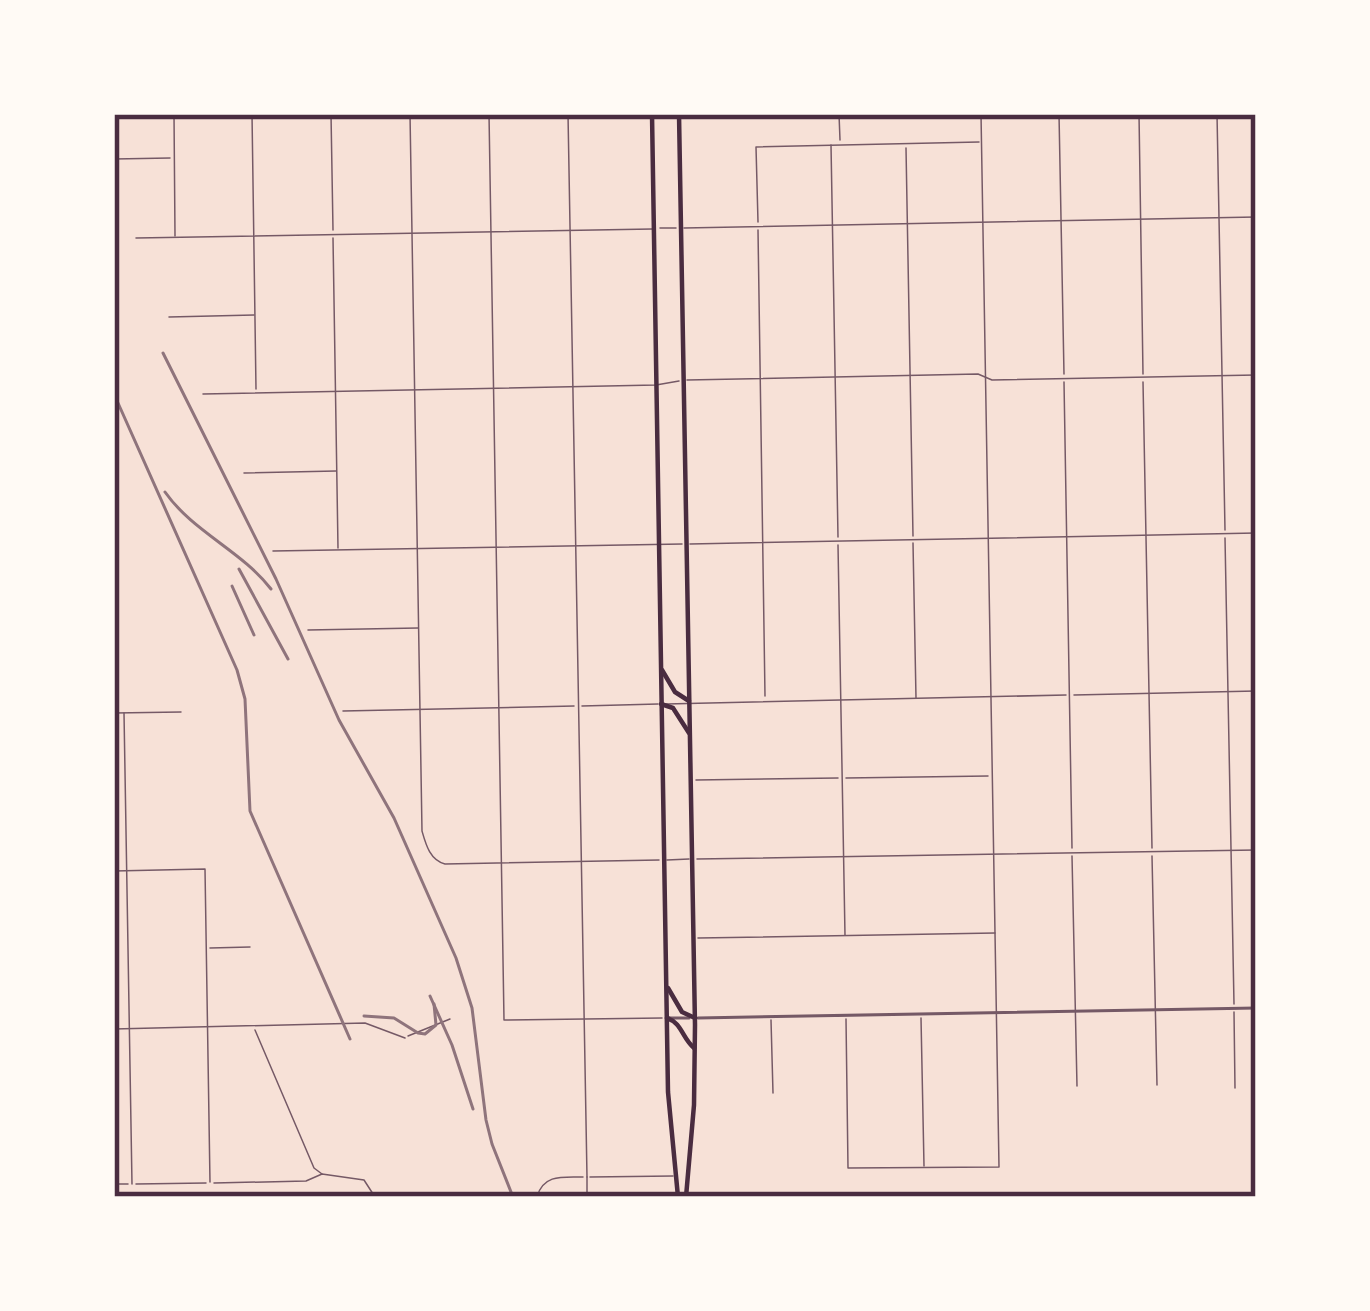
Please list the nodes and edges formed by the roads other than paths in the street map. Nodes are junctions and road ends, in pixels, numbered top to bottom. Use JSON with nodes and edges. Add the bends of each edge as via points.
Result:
{"nodes":[{"id":1,"x":174,"y":114,"type":"edge"},
{"id":2,"x":252,"y":114,"type":"edge"},
{"id":3,"x":332,"y":114,"type":"edge"},
{"id":4,"x":410,"y":114,"type":"edge"},
{"id":5,"x":489,"y":114,"type":"edge"},
{"id":6,"x":568,"y":114,"type":"edge"},
{"id":7,"x":652,"y":114,"type":"edge"},
{"id":8,"x":679,"y":114,"type":"edge"},
{"id":9,"x":839,"y":114,"type":"edge"},
{"id":10,"x":981,"y":114,"type":"edge"},
{"id":11,"x":1059,"y":114,"type":"edge"},
{"id":12,"x":1138,"y":114,"type":"edge"},
{"id":13,"x":1217,"y":114,"type":"edge"},
{"id":14,"x":981,"y":142,"type":"junction"},
{"id":15,"x":906,"y":144,"type":"junction"},
{"id":16,"x":832,"y":145,"type":"junction"},
{"id":17,"x":840,"y":145,"type":"junction"},
{"id":18,"x":174,"y":158,"type":"junction"},
{"id":19,"x":114,"y":159,"type":"edge"},
{"id":20,"x":1256,"y":217,"type":"edge"},
{"id":21,"x":1219,"y":218,"type":"junction"},
{"id":22,"x":1141,"y":219,"type":"junction"},
{"id":23,"x":1061,"y":220,"type":"junction"},
{"id":24,"x":983,"y":222,"type":"junction"},
{"id":25,"x":908,"y":224,"type":"junction"},
{"id":26,"x":833,"y":225,"type":"junction"},
{"id":27,"x":758,"y":226,"type":"junction"},
{"id":28,"x":681,"y":228,"type":"junction"},
{"id":29,"x":652,"y":229,"type":"junction"},
{"id":30,"x":570,"y":230,"type":"junction"},
{"id":31,"x":491,"y":231,"type":"junction"},
{"id":32,"x":412,"y":233,"type":"junction"},
{"id":33,"x":333,"y":234,"type":"junction"},
{"id":34,"x":254,"y":236,"type":"junction"},
{"id":35,"x":175,"y":237,"type":"junction"},
{"id":36,"x":136,"y":238,"type":"dead end"},
{"id":37,"x":254,"y":315,"type":"junction"},
{"id":38,"x":169,"y":317,"type":"dead end"},
{"id":39,"x":910,"y":375,"type":"junction"},
{"id":40,"x":1256,"y":375,"type":"edge"},
{"id":41,"x":1223,"y":376,"type":"junction"},
{"id":42,"x":836,"y":377,"type":"junction"},
{"id":43,"x":986,"y":377,"type":"junction"},
{"id":44,"x":1143,"y":377,"type":"junction"},
{"id":45,"x":760,"y":379,"type":"junction"},
{"id":46,"x":1064,"y":379,"type":"junction"},
{"id":47,"x":686,"y":380,"type":"junction"},
{"id":48,"x":656,"y":385,"type":"junction"},
{"id":49,"x":572,"y":386,"type":"junction"},
{"id":50,"x":494,"y":388,"type":"junction"},
{"id":51,"x":415,"y":389,"type":"junction"},
{"id":52,"x":335,"y":391,"type":"junction"},
{"id":53,"x":256,"y":393,"type":"junction"},
{"id":54,"x":203,"y":394,"type":"dead end"},
{"id":55,"x":336,"y":471,"type":"junction"},
{"id":56,"x":244,"y":473,"type":"dead end"},
{"id":57,"x":1256,"y":533,"type":"edge"},
{"id":58,"x":1225,"y":534,"type":"junction"},
{"id":59,"x":1146,"y":535,"type":"junction"},
{"id":60,"x":1067,"y":536,"type":"junction"},
{"id":61,"x":988,"y":538,"type":"junction"},
{"id":62,"x":913,"y":539,"type":"junction"},
{"id":63,"x":838,"y":541,"type":"junction"},
{"id":64,"x":763,"y":542,"type":"junction"},
{"id":65,"x":658,"y":544,"type":"junction"},
{"id":66,"x":687,"y":544,"type":"junction"},
{"id":67,"x":575,"y":546,"type":"junction"},
{"id":68,"x":496,"y":547,"type":"junction"},
{"id":69,"x":418,"y":549,"type":"junction"},
{"id":70,"x":338,"y":550,"type":"junction"},
{"id":71,"x":273,"y":551,"type":"dead end"},
{"id":72,"x":419,"y":628,"type":"junction"},
{"id":73,"x":308,"y":629,"type":"dead end"},
{"id":74,"x":660,"y":664,"type":"junction"},
{"id":75,"x":1228,"y":692,"type":"junction"},
{"id":76,"x":1256,"y":692,"type":"edge"},
{"id":77,"x":1149,"y":693,"type":"junction"},
{"id":78,"x":1070,"y":695,"type":"junction"},
{"id":79,"x":991,"y":696,"type":"junction"},
{"id":80,"x":916,"y":698,"type":"junction"},
{"id":81,"x":841,"y":699,"type":"junction"},
{"id":82,"x":765,"y":700,"type":"junction"},
{"id":83,"x":690,"y":701,"type":"junction"},
{"id":84,"x":661,"y":704,"type":"junction"},
{"id":85,"x":578,"y":706,"type":"junction"},
{"id":86,"x":499,"y":707,"type":"junction"},
{"id":87,"x":420,"y":709,"type":"junction"},
{"id":88,"x":343,"y":711,"type":"dead end"},
{"id":89,"x":181,"y":712,"type":"dead end"},
{"id":90,"x":114,"y":713,"type":"edge"},
{"id":91,"x":124,"y":713,"type":"junction"},
{"id":92,"x":690,"y":734,"type":"junction"},
{"id":93,"x":992,"y":776,"type":"junction"},
{"id":94,"x":842,"y":778,"type":"junction"},
{"id":95,"x":691,"y":780,"type":"junction"},
{"id":96,"x":1232,"y":850,"type":"junction"},
{"id":97,"x":1256,"y":850,"type":"edge"},
{"id":98,"x":1152,"y":851,"type":"junction"},
{"id":99,"x":1072,"y":853,"type":"junction"},
{"id":100,"x":994,"y":854,"type":"junction"},
{"id":101,"x":844,"y":857,"type":"junction"},
{"id":102,"x":664,"y":860,"type":"junction"},
{"id":103,"x":692,"y":860,"type":"junction"},
{"id":104,"x":580,"y":861,"type":"junction"},
{"id":105,"x":501,"y":863,"type":"junction"},
{"id":106,"x":127,"y":870,"type":"junction"},
{"id":107,"x":114,"y":871,"type":"edge"},
{"id":108,"x":995,"y":933,"type":"junction"},
{"id":109,"x":845,"y":935,"type":"junction"},
{"id":110,"x":694,"y":938,"type":"junction"},
{"id":111,"x":250,"y":947,"type":"dead end"},
{"id":112,"x":206,"y":948,"type":"junction"},
{"id":113,"x":666,"y":986,"type":"junction"},
{"id":114,"x":1234,"y":1008,"type":"junction"},
{"id":115,"x":1256,"y":1008,"type":"edge"},
{"id":116,"x":1155,"y":1010,"type":"junction"},
{"id":117,"x":1075,"y":1011,"type":"junction"},
{"id":118,"x":996,"y":1012,"type":"junction"},
{"id":119,"x":921,"y":1014,"type":"junction"},
{"id":120,"x":846,"y":1015,"type":"junction"},
{"id":121,"x":771,"y":1016,"type":"junction"},
{"id":122,"x":667,"y":1018,"type":"junction"},
{"id":123,"x":695,"y":1018,"type":"junction"},
{"id":124,"x":450,"y":1019,"type":"dead end"},
{"id":125,"x":583,"y":1019,"type":"junction"},
{"id":126,"x":254,"y":1026,"type":"junction"},
{"id":127,"x":208,"y":1027,"type":"junction"},
{"id":128,"x":129,"y":1028,"type":"junction"},
{"id":129,"x":114,"y":1029,"type":"edge"},
{"id":130,"x":695,"y":1049,"type":"junction"},
{"id":131,"x":1156,"y":1085,"type":"dead end"},
{"id":132,"x":1077,"y":1086,"type":"dead end"},
{"id":133,"x":1235,"y":1088,"type":"dead end"},
{"id":134,"x":772,"y":1093,"type":"dead end"},
{"id":135,"x":924,"y":1167,"type":"junction"},
{"id":136,"x":322,"y":1174,"type":"junction"},
{"id":137,"x":674,"y":1175,"type":"junction"},
{"id":138,"x":688,"y":1175,"type":"junction"},
{"id":139,"x":586,"y":1177,"type":"junction"},
{"id":140,"x":210,"y":1182,"type":"junction"},
{"id":141,"x":114,"y":1184,"type":"edge"},
{"id":142,"x":132,"y":1184,"type":"junction"},
{"id":143,"x":375,"y":1197,"type":"edge"},
{"id":144,"x":537,"y":1197,"type":"edge"},
{"id":145,"x":586,"y":1197,"type":"edge"},
{"id":146,"x":682,"y":1197,"type":"edge"}],
"edges":[{"from":1,"to":18,"type":"street"},
{"from":2,"to":34,"type":"street"},
{"from":3,"to":33,"type":"street"},
{"from":4,"to":32,"type":"street"},
{"from":5,"to":31,"type":"street"},
{"from":6,"to":30,"type":"street"},
{"from":7,"to":29,"type":"highway"},
{"from":8,"to":28,"type":"highway"},
{"from":9,"to":17,"type":"street"},
{"from":10,"to":14,"type":"street"},
{"from":11,"to":23,"type":"street"},
{"from":12,"to":22,"type":"street"},
{"from":13,"to":21,"type":"street"},
{"from":14,"to":15,"type":"street"},
{"from":14,"to":24,"type":"street"},
{"from":15,"to":17,"type":"street"},
{"from":15,"to":25,"type":"street"},
{"from":16,"to":17,"type":"street"},
{"from":16,"to":26,"type":"street"},
{"from":16,"to":27,"type":"street","via":[[756,147]]},
{"from":18,"to":19,"type":"street"},
{"from":18,"to":35,"type":"street"},
{"from":20,"to":21,"type":"street"},
{"from":21,"to":22,"type":"street"},
{"from":21,"to":41,"type":"street"},
{"from":22,"to":23,"type":"street"},
{"from":22,"to":44,"type":"street"},
{"from":23,"to":24,"type":"street"},
{"from":23,"to":46,"type":"street"},
{"from":24,"to":25,"type":"street"},
{"from":24,"to":43,"type":"street"},
{"from":25,"to":26,"type":"street"},
{"from":25,"to":39,"type":"street"},
{"from":26,"to":27,"type":"street"},
{"from":26,"to":42,"type":"street"},
{"from":27,"to":28,"type":"street"},
{"from":27,"to":45,"type":"street"},
{"from":28,"to":29,"type":"street"},
{"from":28,"to":47,"type":"highway"},
{"from":29,"to":30,"type":"street"},
{"from":29,"to":48,"type":"highway"},
{"from":30,"to":31,"type":"street"},
{"from":30,"to":49,"type":"street"},
{"from":31,"to":32,"type":"street"},
{"from":31,"to":50,"type":"street"},
{"from":32,"to":33,"type":"street"},
{"from":32,"to":51,"type":"street"},
{"from":33,"to":34,"type":"street"},
{"from":33,"to":52,"type":"street"},
{"from":34,"to":35,"type":"street"},
{"from":34,"to":37,"type":"street"},
{"from":35,"to":36,"type":"street"},
{"from":37,"to":38,"type":"street"},
{"from":37,"to":53,"type":"street"},
{"from":39,"to":42,"type":"street"},
{"from":39,"to":43,"type":"street"},
{"from":39,"to":62,"type":"street"},
{"from":40,"to":41,"type":"street"},
{"from":41,"to":44,"type":"street"},
{"from":41,"to":58,"type":"street"},
{"from":42,"to":45,"type":"street"},
{"from":42,"to":63,"type":"street"},
{"from":43,"to":46,"type":"street"},
{"from":43,"to":61,"type":"street"},
{"from":44,"to":46,"type":"street"},
{"from":44,"to":59,"type":"street"},
{"from":45,"to":47,"type":"street"},
{"from":45,"to":64,"type":"street"},
{"from":46,"to":60,"type":"street"},
{"from":47,"to":48,"type":"street"},
{"from":47,"to":66,"type":"highway"},
{"from":48,"to":49,"type":"street"},
{"from":48,"to":65,"type":"highway"},
{"from":49,"to":50,"type":"street"},
{"from":49,"to":67,"type":"street"},
{"from":50,"to":51,"type":"street"},
{"from":50,"to":68,"type":"street"},
{"from":51,"to":52,"type":"street"},
{"from":51,"to":69,"type":"street"},
{"from":52,"to":53,"type":"street"},
{"from":52,"to":55,"type":"street"},
{"from":53,"to":54,"type":"street"},
{"from":55,"to":56,"type":"street"},
{"from":55,"to":70,"type":"street"},
{"from":57,"to":58,"type":"street"},
{"from":58,"to":59,"type":"street"},
{"from":58,"to":75,"type":"street"},
{"from":59,"to":60,"type":"street"},
{"from":59,"to":77,"type":"street"},
{"from":60,"to":61,"type":"street"},
{"from":60,"to":78,"type":"street"},
{"from":61,"to":62,"type":"street"},
{"from":61,"to":79,"type":"street"},
{"from":62,"to":63,"type":"street"},
{"from":62,"to":80,"type":"street"},
{"from":63,"to":64,"type":"street"},
{"from":63,"to":81,"type":"street"},
{"from":64,"to":66,"type":"street"},
{"from":64,"to":82,"type":"street"},
{"from":65,"to":66,"type":"street"},
{"from":65,"to":67,"type":"street"},
{"from":65,"to":74,"type":"highway"},
{"from":66,"to":83,"type":"highway"},
{"from":67,"to":68,"type":"street"},
{"from":67,"to":85,"type":"street"},
{"from":68,"to":69,"type":"street"},
{"from":68,"to":86,"type":"street"},
{"from":69,"to":70,"type":"street"},
{"from":69,"to":72,"type":"street"},
{"from":70,"to":71,"type":"street"},
{"from":72,"to":73,"type":"street"},
{"from":72,"to":87,"type":"street"},
{"from":74,"to":83,"type":"highway"},
{"from":74,"to":84,"type":"highway"},
{"from":75,"to":76,"type":"street"},
{"from":75,"to":77,"type":"street"},
{"from":75,"to":96,"type":"street"},
{"from":77,"to":78,"type":"street"},
{"from":77,"to":98,"type":"street"},
{"from":78,"to":79,"type":"street"},
{"from":78,"to":99,"type":"street"},
{"from":79,"to":80,"type":"street"},
{"from":79,"to":93,"type":"street"},
{"from":80,"to":81,"type":"street"},
{"from":81,"to":82,"type":"street"},
{"from":81,"to":94,"type":"street"},
{"from":82,"to":83,"type":"street"},
{"from":83,"to":84,"type":"street"},
{"from":83,"to":92,"type":"highway"},
{"from":84,"to":85,"type":"street"},
{"from":84,"to":92,"type":"highway","via":[[674,708]]},
{"from":84,"to":102,"type":"highway"},
{"from":85,"to":86,"type":"street"},
{"from":85,"to":104,"type":"street"},
{"from":86,"to":87,"type":"street"},
{"from":86,"to":105,"type":"street"},
{"from":87,"to":88,"type":"street"},
{"from":87,"to":105,"type":"street","via":[[422,831],[436,861]]},
{"from":89,"to":91,"type":"street"},
{"from":90,"to":91,"type":"street"},
{"from":91,"to":106,"type":"street"},
{"from":92,"to":95,"type":"highway"},
{"from":93,"to":94,"type":"street"},
{"from":93,"to":100,"type":"street"},
{"from":94,"to":95,"type":"street"},
{"from":94,"to":101,"type":"street"},
{"from":95,"to":103,"type":"highway"},
{"from":96,"to":97,"type":"street"},
{"from":96,"to":98,"type":"street"},
{"from":96,"to":114,"type":"street"},
{"from":98,"to":99,"type":"street"},
{"from":98,"to":116,"type":"street"},
{"from":99,"to":100,"type":"street"},
{"from":99,"to":117,"type":"street"},
{"from":100,"to":101,"type":"street"},
{"from":100,"to":108,"type":"street"},
{"from":101,"to":103,"type":"street"},
{"from":101,"to":109,"type":"street"},
{"from":102,"to":103,"type":"street"},
{"from":102,"to":104,"type":"street"},
{"from":102,"to":113,"type":"highway"},
{"from":103,"to":110,"type":"highway"},
{"from":104,"to":105,"type":"street"},
{"from":104,"to":125,"type":"street"},
{"from":105,"to":125,"type":"street","via":[[504,1020]]},
{"from":106,"to":107,"type":"street"},
{"from":106,"to":112,"type":"street","via":[[205,869]]},
{"from":106,"to":128,"type":"street"},
{"from":108,"to":109,"type":"street"},
{"from":108,"to":118,"type":"street"},
{"from":109,"to":110,"type":"street"},
{"from":110,"to":123,"type":"highway"},
{"from":111,"to":112,"type":"street"},
{"from":112,"to":127,"type":"street"},
{"from":113,"to":122,"type":"highway"},
{"from":113,"to":123,"type":"highway"},
{"from":114,"to":115,"type":"street"},
{"from":114,"to":116,"type":"street"},
{"from":114,"to":133,"type":"street"},
{"from":116,"to":117,"type":"street"},
{"from":116,"to":131,"type":"street"},
{"from":117,"to":118,"type":"street"},
{"from":117,"to":132,"type":"street"},
{"from":118,"to":119,"type":"street"},
{"from":118,"to":135,"type":"street","via":[[999,1167]]},
{"from":119,"to":120,"type":"street"},
{"from":119,"to":135,"type":"street"},
{"from":120,"to":121,"type":"street"},
{"from":120,"to":135,"type":"street","via":[[848,1168]]},
{"from":121,"to":123,"type":"street"},
{"from":121,"to":134,"type":"street"},
{"from":122,"to":123,"type":"street"},
{"from":122,"to":125,"type":"street"},
{"from":122,"to":130,"type":"highway"},
{"from":122,"to":137,"type":"highway"},
{"from":123,"to":130,"type":"highway"},
{"from":124,"to":126,"type":"street","via":[[405,1038],[364,1023]]},
{"from":125,"to":139,"type":"street"},
{"from":126,"to":127,"type":"street"},
{"from":126,"to":136,"type":"street"},
{"from":127,"to":128,"type":"street"},
{"from":127,"to":140,"type":"street"},
{"from":128,"to":129,"type":"street"},
{"from":128,"to":142,"type":"street"},
{"from":130,"to":138,"type":"highway"},
{"from":136,"to":140,"type":"street"},
{"from":136,"to":143,"type":"street","via":[[364,1180]]},
{"from":137,"to":138,"type":"street"},
{"from":137,"to":139,"type":"street"},
{"from":137,"to":146,"type":"highway"},
{"from":138,"to":146,"type":"highway"},
{"from":139,"to":144,"type":"street","via":[[552,1178]]},
{"from":139,"to":145,"type":"street"},
{"from":140,"to":142,"type":"street"},
{"from":141,"to":142,"type":"street"}]}
